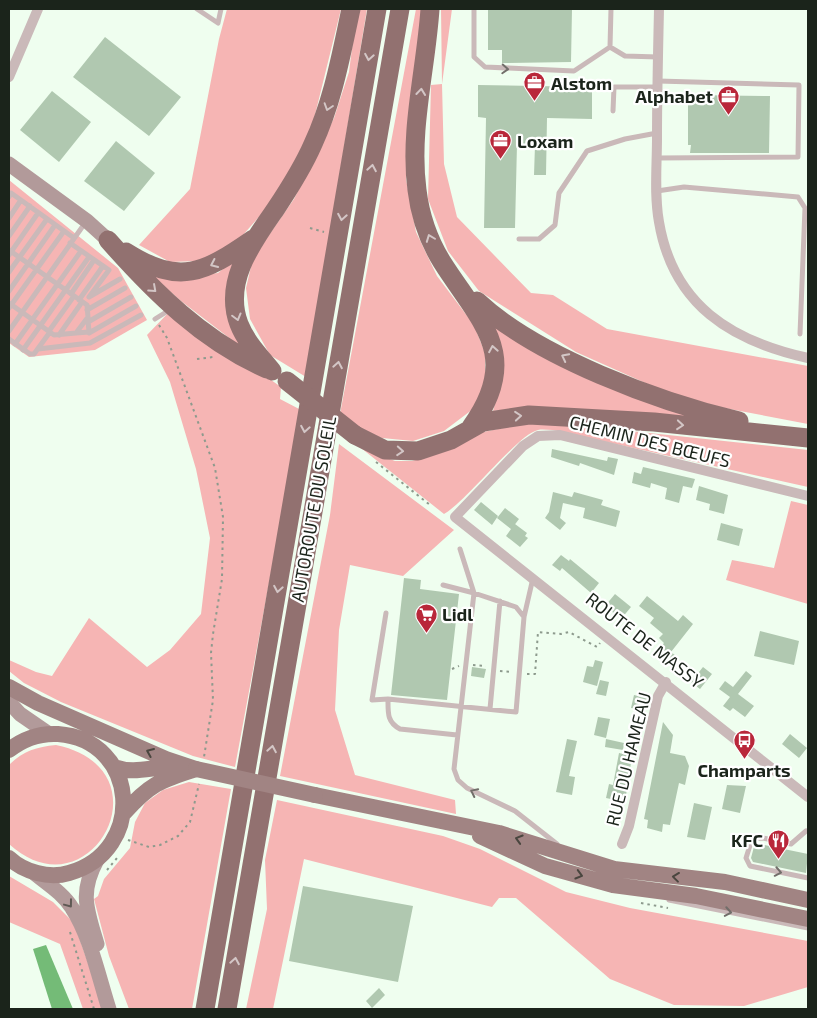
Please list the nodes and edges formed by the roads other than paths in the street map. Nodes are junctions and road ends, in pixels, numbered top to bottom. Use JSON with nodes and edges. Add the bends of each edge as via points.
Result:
{"nodes":[{"id":1,"x":38,"y":9,"type":"edge"},
{"id":2,"x":197,"y":9,"type":"edge"},
{"id":3,"x":221,"y":9,"type":"edge"},
{"id":4,"x":351,"y":9,"type":"edge"},
{"id":5,"x":377,"y":9,"type":"edge"},
{"id":6,"x":400,"y":9,"type":"edge"},
{"id":7,"x":430,"y":9,"type":"edge"},
{"id":8,"x":474,"y":9,"type":"edge"},
{"id":9,"x":612,"y":9,"type":"edge"},
{"id":10,"x":659,"y":9,"type":"edge"},
{"id":11,"x":610,"y":47,"type":"junction"},
{"id":12,"x":658,"y":57,"type":"junction"},
{"id":13,"x":13,"y":59,"type":"edge"},
{"id":14,"x":9,"y":77,"type":"edge"},
{"id":15,"x":658,"y":84,"type":"junction"},
{"id":16,"x":613,"y":111,"type":"dead end"},
{"id":17,"x":657,"y":133,"type":"junction"},
{"id":18,"x":657,"y":158,"type":"junction"},
{"id":19,"x":11,"y":163,"type":"edge"},
{"id":20,"x":656,"y":191,"type":"junction"},
{"id":21,"x":10,"y":194,"type":"edge"},
{"id":22,"x":21,"y":200,"type":"junction"},
{"id":23,"x":30,"y":206,"type":"junction"},
{"id":24,"x":38,"y":213,"type":"junction"},
{"id":25,"x":9,"y":218,"type":"edge"},
{"id":26,"x":47,"y":219,"type":"junction"},
{"id":27,"x":87,"y":221,"type":"junction"},
{"id":28,"x":55,"y":225,"type":"junction"},
{"id":29,"x":64,"y":231,"type":"junction"},
{"id":30,"x":9,"y":236,"type":"edge"},
{"id":31,"x":74,"y":238,"type":"junction"},
{"id":32,"x":255,"y":238,"type":"junction"},
{"id":33,"x":519,"y":239,"type":"dead end"},
{"id":34,"x":108,"y":240,"type":"junction"},
{"id":35,"x":70,"y":243,"type":"junction"},
{"id":36,"x":81,"y":251,"type":"junction"},
{"id":37,"x":9,"y":252,"type":"edge"},
{"id":38,"x":89,"y":257,"type":"junction"},
{"id":39,"x":19,"y":258,"type":"junction"},
{"id":40,"x":94,"y":260,"type":"junction"},
{"id":41,"x":28,"y":264,"type":"junction"},
{"id":42,"x":103,"y":266,"type":"junction"},
{"id":43,"x":36,"y":270,"type":"junction"},
{"id":44,"x":9,"y":272,"type":"edge"},
{"id":45,"x":47,"y":277,"type":"junction"},
{"id":46,"x":120,"y":278,"type":"dead end"},
{"id":47,"x":454,"y":280,"type":"junction"},
{"id":48,"x":57,"y":284,"type":"junction"},
{"id":49,"x":125,"y":288,"type":"dead end"},
{"id":50,"x":66,"y":290,"type":"junction"},
{"id":51,"x":9,"y":291,"type":"edge"},
{"id":52,"x":72,"y":295,"type":"junction"},
{"id":53,"x":89,"y":297,"type":"junction"},
{"id":54,"x":131,"y":297,"type":"dead end"},
{"id":55,"x":82,"y":302,"type":"junction"},
{"id":56,"x":10,"y":306,"type":"edge"},
{"id":57,"x":136,"y":306,"type":"dead end"},
{"id":58,"x":173,"y":308,"type":"junction"},
{"id":59,"x":87,"y":310,"type":"junction"},
{"id":60,"x":22,"y":312,"type":"junction"},
{"id":61,"x":141,"y":315,"type":"dead end"},
{"id":62,"x":88,"y":319,"type":"junction"},
{"id":63,"x":155,"y":319,"type":"road end"},
{"id":64,"x":32,"y":320,"type":"junction"},
{"id":65,"x":41,"y":325,"type":"junction"},
{"id":66,"x":9,"y":331,"type":"edge"},
{"id":67,"x":49,"y":331,"type":"junction"},
{"id":68,"x":89,"y":332,"type":"junction"},
{"id":69,"x":76,"y":333,"type":"junction"},
{"id":70,"x":800,"y":334,"type":"dead end"},
{"id":71,"x":59,"y":335,"type":"junction"},
{"id":72,"x":9,"y":339,"type":"edge"},
{"id":73,"x":94,"y":341,"type":"junction"},
{"id":74,"x":15,"y":344,"type":"junction"},
{"id":75,"x":38,"y":348,"type":"junction"},
{"id":76,"x":24,"y":350,"type":"junction"},
{"id":77,"x":808,"y":358,"type":"edge"},
{"id":78,"x":280,"y":376,"type":"junction"},
{"id":79,"x":471,"y":427,"type":"junction"},
{"id":80,"x":808,"y":432,"type":"edge"},
{"id":81,"x":808,"y":438,"type":"edge"},
{"id":82,"x":808,"y":496,"type":"edge"},
{"id":83,"x":455,"y":517,"type":"joint"},
{"id":84,"x":460,"y":549,"type":"dead end"},
{"id":85,"x":533,"y":578,"type":"junction"},
{"id":86,"x":443,"y":585,"type":"dead end"},
{"id":87,"x":474,"y":593,"type":"junction"},
{"id":88,"x":500,"y":601,"type":"junction"},
{"id":89,"x":386,"y":613,"type":"dead end"},
{"id":90,"x":524,"y":616,"type":"junction"},
{"id":91,"x":666,"y":682,"type":"junction"},
{"id":92,"x":9,"y":687,"type":"edge"},
{"id":93,"x":388,"y":699,"type":"junction"},
{"id":94,"x":9,"y":702,"type":"edge"},
{"id":95,"x":461,"y":706,"type":"junction"},
{"id":96,"x":490,"y":709,"type":"junction"},
{"id":97,"x":49,"y":734,"type":"junction"},
{"id":98,"x":457,"y":735,"type":"junction"},
{"id":99,"x":9,"y":750,"type":"edge"},
{"id":100,"x":114,"y":767,"type":"junction"},
{"id":101,"x":200,"y":768,"type":"junction"},
{"id":102,"x":808,"y":796,"type":"edge"},
{"id":103,"x":124,"y":813,"type":"junction"},
{"id":104,"x":452,"y":824,"type":"junction"},
{"id":105,"x":806,"y":831,"type":"dead end"},
{"id":106,"x":622,"y":844,"type":"dead end"},
{"id":107,"x":9,"y":858,"type":"edge"},
{"id":108,"x":590,"y":863,"type":"junction"},
{"id":109,"x":100,"y":868,"type":"junction"},
{"id":110,"x":32,"y":872,"type":"junction"},
{"id":111,"x":808,"y":878,"type":"edge"},
{"id":112,"x":613,"y":885,"type":"junction"},
{"id":113,"x":808,"y":900,"type":"edge"},
{"id":114,"x":808,"y":920,"type":"edge"},
{"id":115,"x":808,"y":928,"type":"edge"},
{"id":116,"x":109,"y":1009,"type":"edge"},
{"id":117,"x":118,"y":1009,"type":"edge"},
{"id":118,"x":205,"y":1009,"type":"edge"},
{"id":119,"x":227,"y":1009,"type":"edge"}],
"edges":[{"from":1,"to":13,"type":"street"},
{"from":2,"to":3,"type":"lane","via":[[218,23]]},
{"from":4,"to":32,"type":"highway","one_way":true,"via":[[330,100],[320,128],[294,181]]},
{"from":5,"to":118,"type":"highway","name":"AUTOROUTE DU SOLEIL","one_way":true},
{"from":119,"to":6,"type":"highway","name":"AUTOROUTE DU SOLEIL","one_way":true},
{"from":47,"to":7,"type":"highway","one_way":true,"via":[[430,238],[417,191],[416,140]]},
{"from":8,"to":11,"type":"lane","one_way":true,"via":[[474,57],[485,68],[574,71]]},
{"from":9,"to":11,"type":"lane"},
{"from":10,"to":12,"type":"street"},
{"from":11,"to":12,"type":"lane","via":[[625,56]]},
{"from":12,"to":15,"type":"street"},
{"from":13,"to":14,"type":"street"},
{"from":15,"to":16,"type":"lane","via":[[614,87]]},
{"from":15,"to":17,"type":"street"},
{"from":15,"to":18,"type":"lane","via":[[799,85],[798,157]]},
{"from":17,"to":18,"type":"street"},
{"from":17,"to":33,"type":"lane","via":[[588,151],[559,193],[555,225],[539,239]]},
{"from":18,"to":20,"type":"street"},
{"from":19,"to":27,"type":"main road"},
{"from":20,"to":70,"type":"lane","via":[[684,187],[798,197],[805,208]]},
{"from":20,"to":77,"type":"street","via":[[663,242],[671,263],[698,304],[732,332]]},
{"from":21,"to":22,"type":"lane"},
{"from":22,"to":23,"type":"lane"},
{"from":22,"to":25,"type":"lane"},
{"from":23,"to":24,"type":"lane"},
{"from":23,"to":30,"type":"lane"},
{"from":24,"to":26,"type":"lane"},
{"from":24,"to":37,"type":"lane"},
{"from":26,"to":28,"type":"lane"},
{"from":26,"to":39,"type":"lane"},
{"from":27,"to":31,"type":"lane"},
{"from":27,"to":34,"type":"main road"},
{"from":28,"to":29,"type":"lane"},
{"from":28,"to":41,"type":"lane"},
{"from":29,"to":31,"type":"lane"},
{"from":29,"to":43,"type":"lane"},
{"from":31,"to":35,"type":"lane"},
{"from":32,"to":34,"type":"highway","one_way":true,"via":[[213,265],[178,272],[147,265]]},
{"from":32,"to":78,"type":"highway","one_way":true,"via":[[238,275],[235,307],[246,338]]},
{"from":34,"to":58,"type":"highway","one_way":true},
{"from":35,"to":36,"type":"lane"},
{"from":35,"to":45,"type":"lane"},
{"from":36,"to":38,"type":"lane"},
{"from":36,"to":48,"type":"lane"},
{"from":37,"to":39,"type":"lane"},
{"from":38,"to":40,"type":"lane"},
{"from":38,"to":50,"type":"lane"},
{"from":39,"to":41,"type":"lane"},
{"from":39,"to":44,"type":"lane"},
{"from":40,"to":42,"type":"lane"},
{"from":40,"to":52,"type":"lane"},
{"from":41,"to":43,"type":"lane"},
{"from":41,"to":51,"type":"lane"},
{"from":42,"to":53,"type":"lane","via":[[109,270]]},
{"from":42,"to":55,"type":"lane"},
{"from":43,"to":45,"type":"lane"},
{"from":43,"to":56,"type":"lane"},
{"from":45,"to":48,"type":"lane"},
{"from":45,"to":60,"type":"lane"},
{"from":46,"to":53,"type":"lane"},
{"from":79,"to":47,"type":"highway","one_way":true,"via":[[491,392],[494,359],[485,325]]},
{"from":80,"to":47,"type":"highway","one_way":true,"via":[[715,415],[609,378],[509,326]]},
{"from":48,"to":50,"type":"lane"},
{"from":48,"to":64,"type":"lane"},
{"from":49,"to":59,"type":"lane"},
{"from":50,"to":52,"type":"lane"},
{"from":50,"to":65,"type":"lane"},
{"from":52,"to":55,"type":"lane"},
{"from":52,"to":67,"type":"lane"},
{"from":53,"to":55,"type":"lane"},
{"from":54,"to":62,"type":"lane"},
{"from":55,"to":59,"type":"lane"},
{"from":55,"to":71,"type":"lane"},
{"from":56,"to":60,"type":"lane"},
{"from":57,"to":68,"type":"lane"},
{"from":58,"to":63,"type":"lane"},
{"from":58,"to":78,"type":"highway","via":[[228,350]]},
{"from":59,"to":62,"type":"lane"},
{"from":60,"to":64,"type":"lane"},
{"from":60,"to":66,"type":"lane"},
{"from":61,"to":73,"type":"lane"},
{"from":62,"to":68,"type":"lane"},
{"from":62,"to":69,"type":"lane"},
{"from":64,"to":65,"type":"lane"},
{"from":64,"to":74,"type":"lane"},
{"from":65,"to":67,"type":"lane"},
{"from":65,"to":76,"type":"lane"},
{"from":67,"to":71,"type":"lane"},
{"from":67,"to":75,"type":"lane"},
{"from":68,"to":69,"type":"lane"},
{"from":68,"to":73,"type":"lane"},
{"from":69,"to":71,"type":"lane"},
{"from":72,"to":74,"type":"lane"},
{"from":73,"to":75,"type":"lane"},
{"from":74,"to":76,"type":"lane"},
{"from":75,"to":76,"type":"lane","via":[[34,354]]},
{"from":78,"to":79,"type":"highway","one_way":true,"bridge":true,"via":[[355,435],[385,450],[410,452],[436,446]]},
{"from":79,"to":81,"type":"highway","one_way":true,"via":[[514,416],[554,415]]},
{"from":82,"to":83,"type":"street","name":"CHEMIN DES BŒUFS","via":[[560,435],[538,436],[523,446]]},
{"from":83,"to":85,"type":"street","name":"ROUTE DE MASSY"},
{"from":84,"to":87,"type":"lane"},
{"from":85,"to":90,"type":"lane"},
{"from":85,"to":91,"type":"street","name":"ROUTE DE MASSY"},
{"from":86,"to":87,"type":"lane"},
{"from":87,"to":88,"type":"lane"},
{"from":87,"to":95,"type":"lane"},
{"from":88,"to":90,"type":"lane","via":[[516,608]]},
{"from":88,"to":96,"type":"lane"},
{"from":89,"to":93,"type":"lane","via":[[372,700]]},
{"from":90,"to":96,"type":"lane","via":[[516,712]]},
{"from":91,"to":102,"type":"street","name":"ROUTE DE MASSY"},
{"from":91,"to":106,"type":"street","name":"RUE DU HAMEAU","via":[[658,696],[629,826]]},
{"from":101,"to":92,"type":"main road","one_way":true,"via":[[166,759]]},
{"from":93,"to":95,"type":"lane"},
{"from":93,"to":98,"type":"lane","via":[[388,715],[394,726]]},
{"from":94,"to":97,"type":"main road"},
{"from":95,"to":96,"type":"lane"},
{"from":95,"to":98,"type":"lane"},
{"from":97,"to":99,"type":"main road","via":[[31,737]]},
{"from":97,"to":100,"type":"main road","via":[[68,735],[86,741]]},
{"from":108,"to":98,"type":"lane","one_way":true,"via":[[552,841],[515,811],[467,788],[458,780],[454,769]]},
{"from":100,"to":101,"type":"main road","via":[[141,771],[166,766]]},
{"from":100,"to":103,"type":"main road","via":[[123,789]]},
{"from":101,"to":103,"type":"main road","via":[[154,784],[142,792]]},
{"from":101,"to":104,"type":"main road","bridge":true},
{"from":103,"to":109,"type":"main road","via":[[119,831]]},
{"from":108,"to":104,"type":"main road","one_way":true,"via":[[499,833]]},
{"from":104,"to":112,"type":"main road","one_way":true,"via":[[545,866]]},
{"from":105,"to":111,"type":"lane","one_way":true,"via":[[791,844],[752,839],[746,862],[750,866]]},
{"from":107,"to":110,"type":"main road"},
{"from":113,"to":108,"type":"main road","one_way":true,"via":[[725,882]]},
{"from":109,"to":110,"type":"main road","via":[[49,875]]},
{"from":109,"to":117,"type":"main road","via":[[88,877],[85,901]]},
{"from":110,"to":116,"type":"main road","one_way":true,"via":[[72,908]]},
{"from":112,"to":114,"type":"main road","via":[[696,896]]},
{"from":112,"to":115,"type":"lane","one_way":true,"via":[[681,903]]}]}
